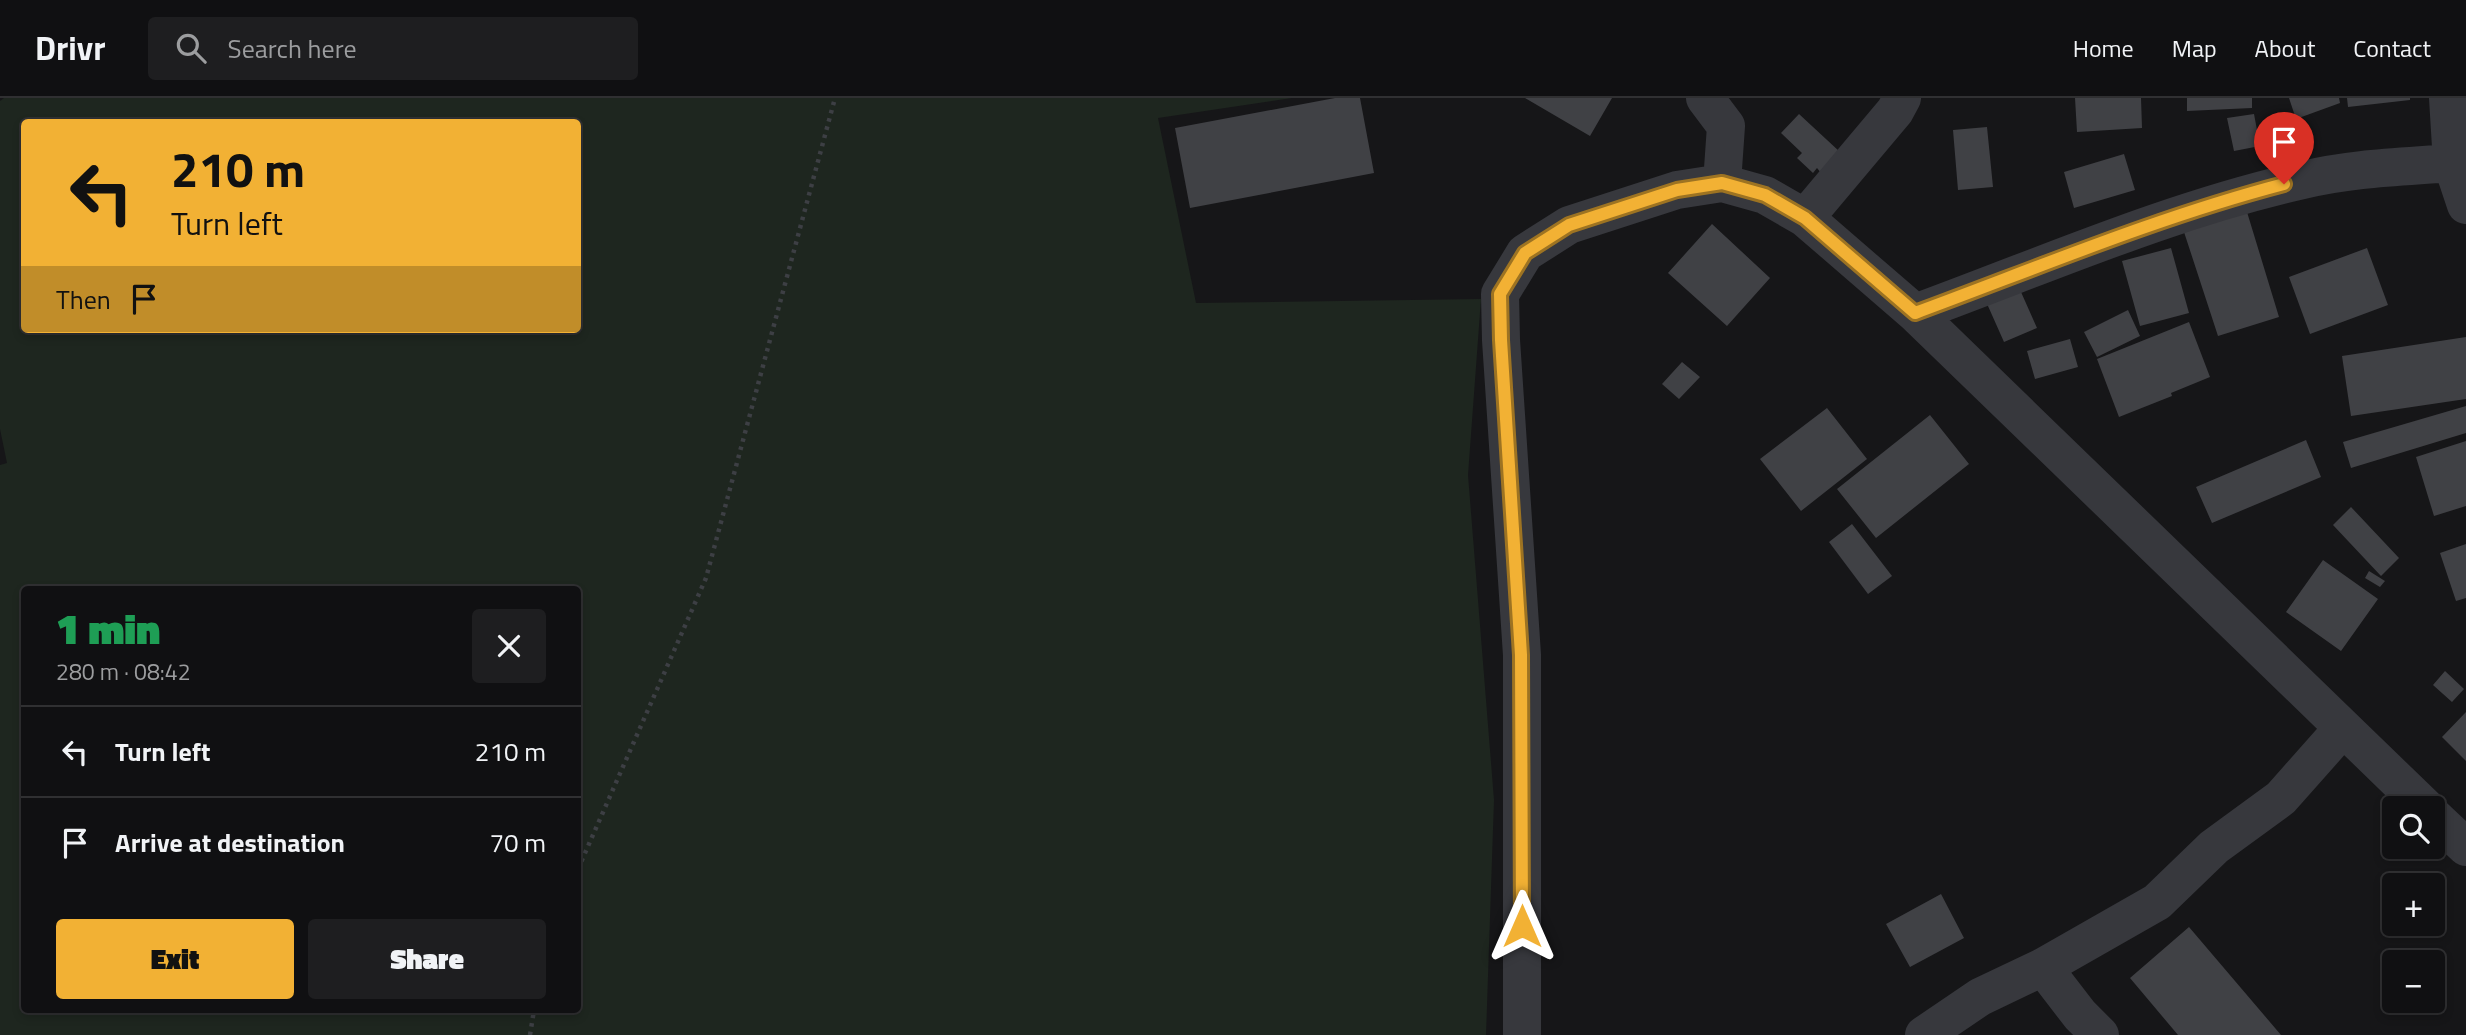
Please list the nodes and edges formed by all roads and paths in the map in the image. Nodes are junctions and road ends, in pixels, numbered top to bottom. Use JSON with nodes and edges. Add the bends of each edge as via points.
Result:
{"nodes":[{"id":1,"x":835,"y":98,"type":"edge"},
{"id":2,"x":1705,"y":98,"type":"edge"},
{"id":3,"x":1902,"y":98,"type":"edge"},
{"id":4,"x":2448,"y":98,"type":"edge"},
{"id":5,"x":2452,"y":163,"type":"junction"},
{"id":6,"x":1722,"y":183,"type":"junction"},
{"id":7,"x":2466,"y":205,"type":"edge"},
{"id":8,"x":1805,"y":218,"type":"junction"},
{"id":9,"x":1915,"y":313,"type":"junction"},
{"id":10,"x":2343,"y":728,"type":"junction"},
{"id":11,"x":2414,"y":796,"type":"edge"},
{"id":12,"x":2445,"y":827,"type":"edge"},
{"id":13,"x":2466,"y":847,"type":"edge"},
{"id":14,"x":581,"y":862,"type":"edge"},
{"id":15,"x":2043,"y":967,"type":"junction"},
{"id":16,"x":534,"y":1013,"type":"edge"},
{"id":17,"x":530,"y":1035,"type":"edge"},
{"id":18,"x":1522,"y":1035,"type":"edge"},
{"id":19,"x":1924,"y":1035,"type":"edge"},
{"id":20,"x":2100,"y":1035,"type":"edge"}],
"edges":[{"from":1,"to":14,"type":"path","via":[[706,578]]},
{"from":2,"to":6,"type":"street","via":[[1726,126]]},
{"from":3,"to":8,"type":"street"},
{"from":4,"to":5,"type":"street"},
{"from":5,"to":7,"type":"street"},
{"from":5,"to":9,"type":"street","via":[[2355,170],[2242,195]]},
{"from":6,"to":8,"type":"street","via":[[1765,195]]},
{"from":6,"to":18,"type":"street","via":[[1677,190],[1569,225],[1525,253],[1500,294],[1521,655]]},
{"from":8,"to":9,"type":"street"},
{"from":9,"to":10,"type":"street"},
{"from":10,"to":11,"type":"street"},
{"from":10,"to":15,"type":"street","via":[[2281,798],[2214,847],[2157,902]]},
{"from":12,"to":13,"type":"street"},
{"from":15,"to":19,"type":"street","via":[[1980,997]]},
{"from":15,"to":20,"type":"street"},
{"from":16,"to":17,"type":"path"}]}
